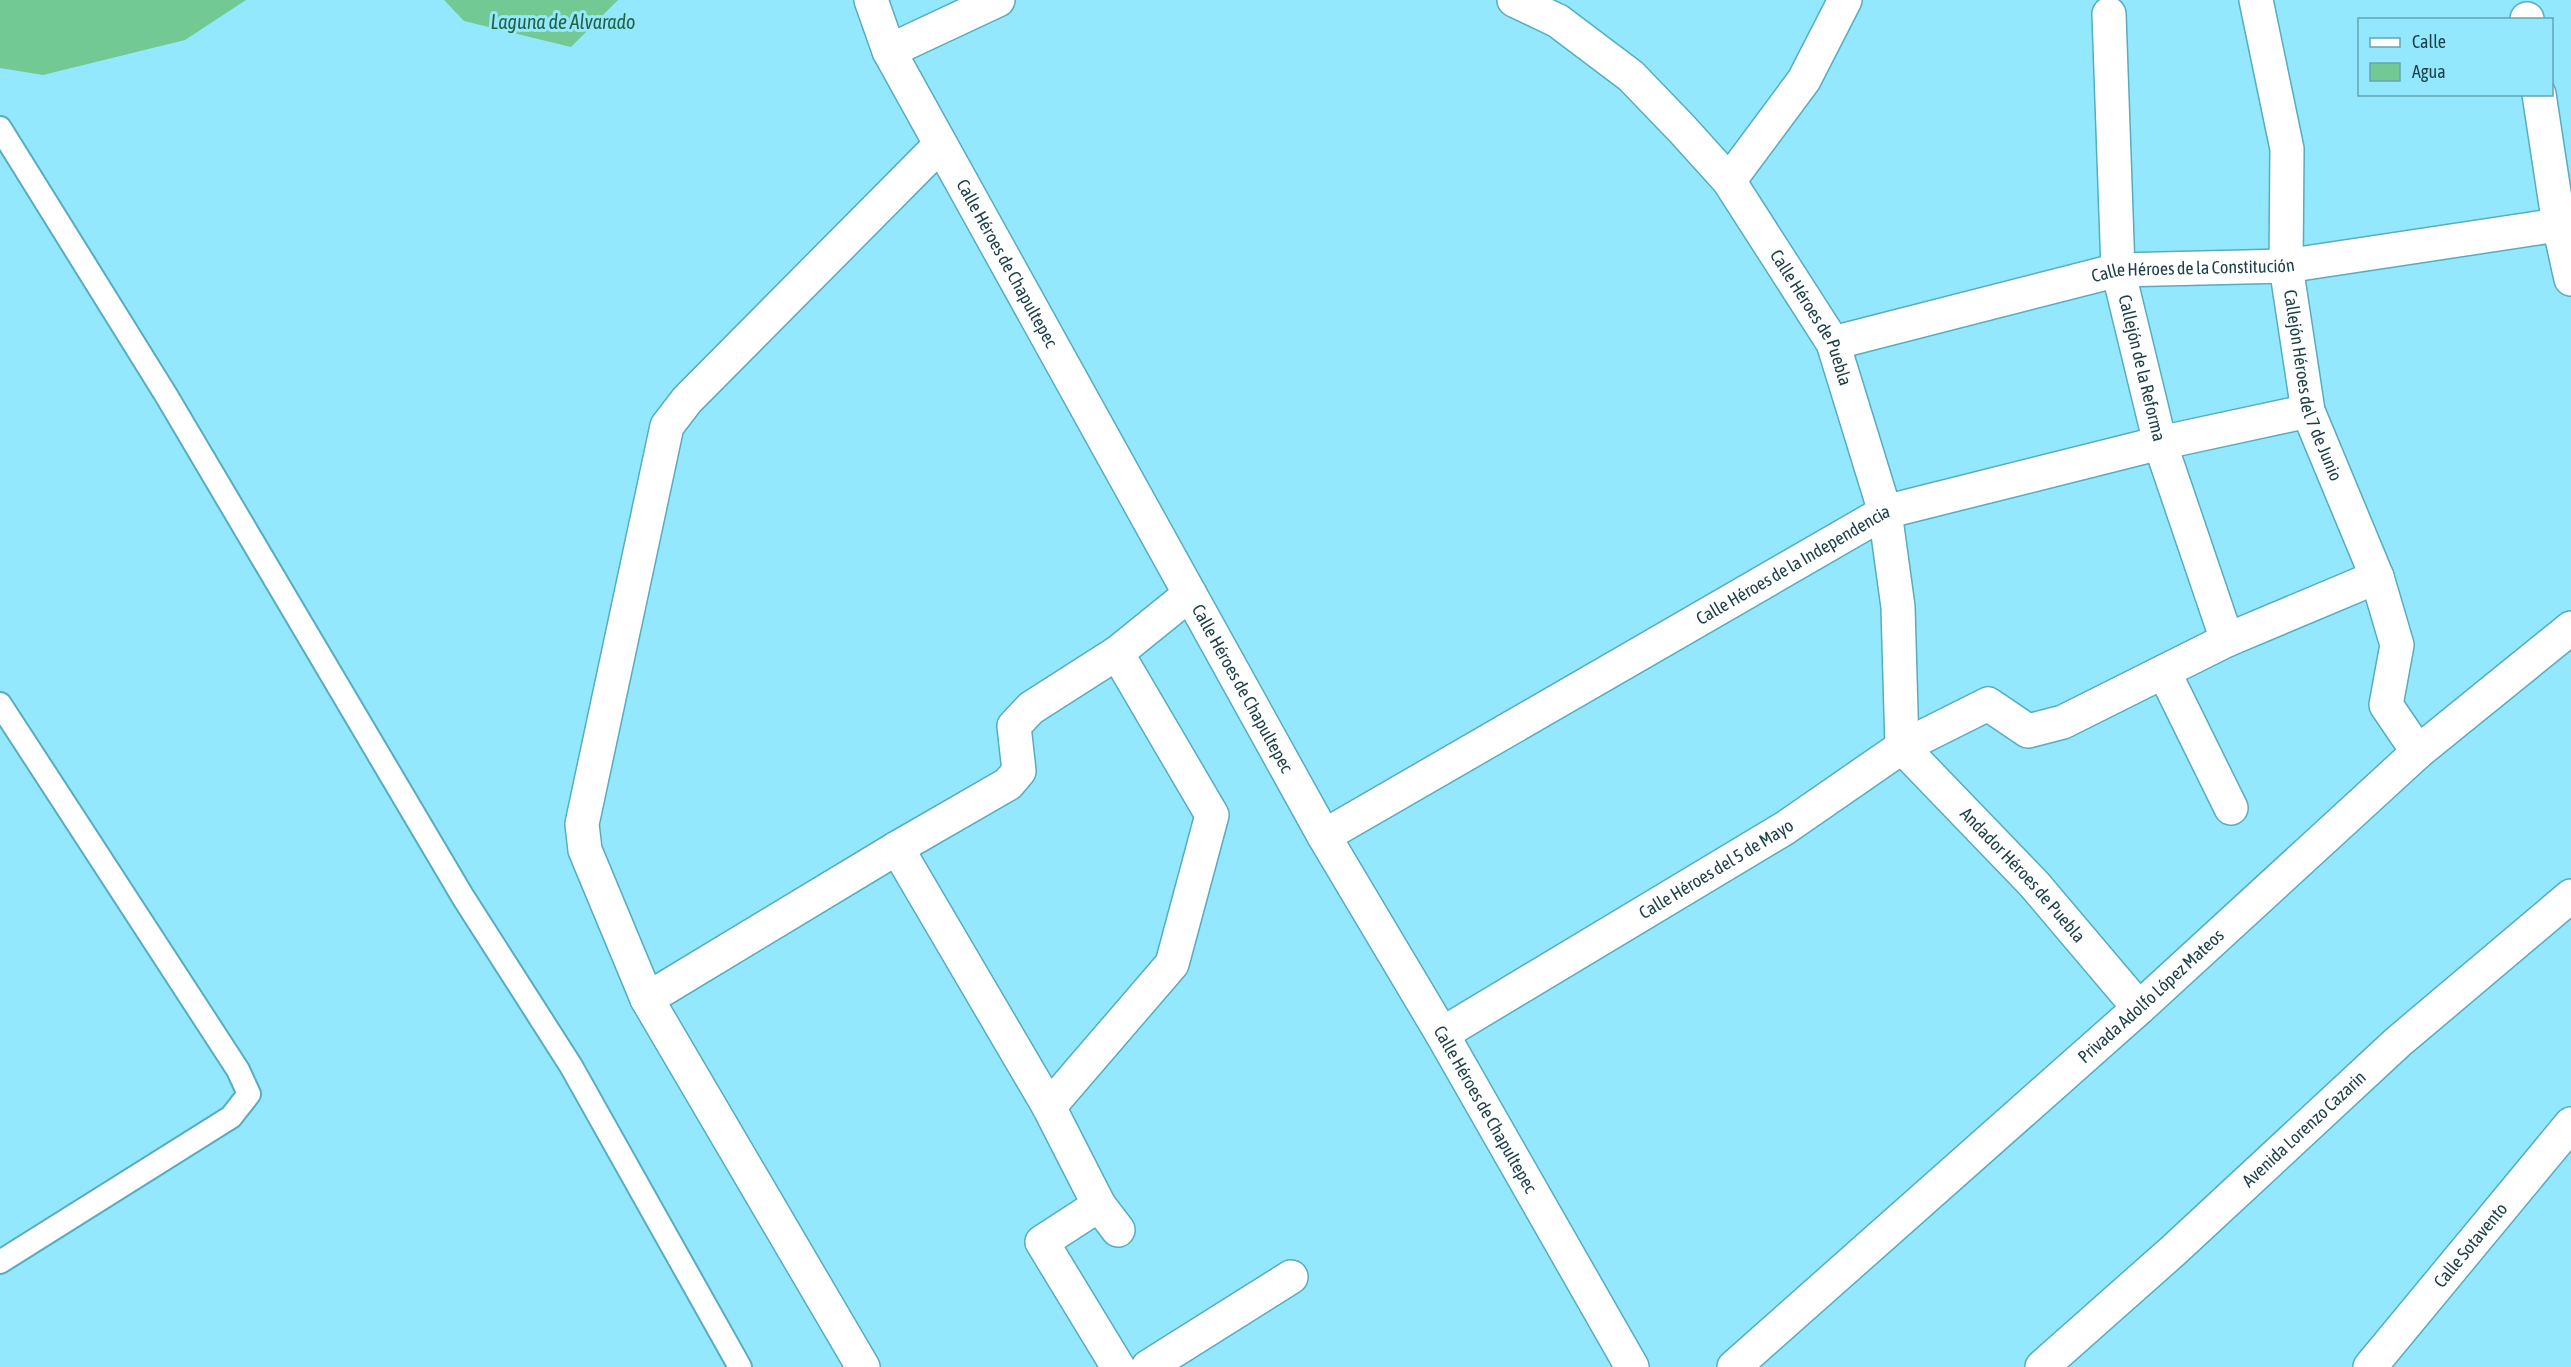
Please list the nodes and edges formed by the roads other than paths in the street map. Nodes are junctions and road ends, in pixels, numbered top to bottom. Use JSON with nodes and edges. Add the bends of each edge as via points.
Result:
{"nodes":[{"id":1,"x":871,"y":0,"type":"edge"},
{"id":2,"x":998,"y":0,"type":"edge"},
{"id":3,"x":1514,"y":0,"type":"edge"},
{"id":4,"x":1845,"y":0,"type":"edge"},
{"id":5,"x":2256,"y":0,"type":"edge"},
{"id":6,"x":2109,"y":14,"type":"dead end"},
{"id":7,"x":889,"y":51,"type":"junction"},
{"id":8,"x":2539,"y":96,"type":"edge"},
{"id":9,"x":0,"y":128,"type":"edge"},
{"id":10,"x":940,"y":145,"type":"junction"},
{"id":11,"x":1730,"y":181,"type":"junction"},
{"id":12,"x":2565,"y":224,"type":"edge"},
{"id":13,"x":2286,"y":266,"type":"junction"},
{"id":14,"x":2118,"y":270,"type":"junction"},
{"id":15,"x":2571,"y":279,"type":"edge"},
{"id":16,"x":1833,"y":343,"type":"junction"},
{"id":17,"x":2308,"y":411,"type":"junction"},
{"id":18,"x":2160,"y":443,"type":"junction"},
{"id":19,"x":1885,"y":512,"type":"junction"},
{"id":20,"x":2377,"y":577,"type":"junction"},
{"id":21,"x":1190,"y":594,"type":"junction"},
{"id":22,"x":2571,"y":628,"type":"edge"},
{"id":23,"x":2227,"y":640,"type":"junction"},
{"id":24,"x":1117,"y":653,"type":"junction"},
{"id":25,"x":2164,"y":672,"type":"junction"},
{"id":26,"x":0,"y":704,"type":"edge"},
{"id":27,"x":1902,"y":747,"type":"junction"},
{"id":28,"x":2418,"y":752,"type":"junction"},
{"id":29,"x":2231,"y":808,"type":"dead end"},
{"id":30,"x":1324,"y":836,"type":"junction"},
{"id":31,"x":897,"y":848,"type":"junction"},
{"id":32,"x":2571,"y":896,"type":"edge"},
{"id":33,"x":647,"y":999,"type":"junction"},
{"id":34,"x":2139,"y":1008,"type":"junction"},
{"id":35,"x":1442,"y":1034,"type":"junction"},
{"id":36,"x":1049,"y":1107,"type":"junction"},
{"id":37,"x":2571,"y":1124,"type":"edge"},
{"id":38,"x":0,"y":1262,"type":"edge"},
{"id":39,"x":1291,"y":1277,"type":"dead end"},
{"id":40,"x":740,"y":1367,"type":"edge"},
{"id":41,"x":863,"y":1367,"type":"edge"},
{"id":42,"x":1118,"y":1367,"type":"edge"},
{"id":43,"x":1149,"y":1367,"type":"edge"},
{"id":44,"x":1632,"y":1367,"type":"edge"},
{"id":45,"x":1734,"y":1367,"type":"edge"},
{"id":46,"x":2042,"y":1367,"type":"edge"},
{"id":47,"x":2370,"y":1367,"type":"edge"}],
"edges":[{"from":1,"to":7,"type":"street","name":"Calle Héroes de Chapultepec"},
{"from":2,"to":7,"type":"street"},
{"from":3,"to":11,"type":"street","name":"Calle Héroes de Puebla","via":[[1558,21],[1631,76]]},
{"from":4,"to":11,"type":"street","via":[[1803,80]]},
{"from":5,"to":13,"type":"street","name":"Callejón Héroes del 7 de Junio","via":[[2287,149]]},
{"from":6,"to":14,"type":"street","name":"Callejón de la Reforma"},
{"from":7,"to":10,"type":"street","name":"Calle Héroes de Chapultepec"},
{"from":8,"to":12,"type":"street"},
{"from":9,"to":40,"type":"lane","via":[[166,395],[463,897],[571,1066]]},
{"from":10,"to":21,"type":"street","name":"Calle Héroes de Chapultepec"},
{"from":10,"to":33,"type":"street","via":[[687,400],[668,426],[582,824],[585,850]]},
{"from":11,"to":16,"type":"street","name":"Calle Héroes de Puebla"},
{"from":12,"to":13,"type":"street","name":"Calle Héroes de la Constitución"},
{"from":12,"to":15,"type":"street"},
{"from":13,"to":14,"type":"street","name":"Calle Héroes de la Constitución"},
{"from":13,"to":17,"type":"street","name":"Callejón Héroes del 7 de Junio"},
{"from":14,"to":16,"type":"street","name":"Calle Héroes de la Constitución"},
{"from":14,"to":18,"type":"street","name":"Callejón de la Reforma"},
{"from":16,"to":19,"type":"street","name":"Calle Héroes de Puebla"},
{"from":17,"to":18,"type":"street","name":"Calle Héroes de la Independencia"},
{"from":17,"to":20,"type":"street","name":"Callejón Héroes del 7 de Junio"},
{"from":18,"to":19,"type":"street","name":"Calle Héroes de la Independencia"},
{"from":18,"to":23,"type":"street","name":"Callejón de la Reforma"},
{"from":19,"to":27,"type":"street","name":"Calle Héroes de Puebla","via":[[1898,607]]},
{"from":19,"to":30,"type":"street","name":"Calle Héroes de la Independencia"},
{"from":20,"to":23,"type":"street"},
{"from":20,"to":28,"type":"street","name":"Callejón Héroes del 7 de Junio","via":[[2397,645],[2386,705]]},
{"from":21,"to":24,"type":"street"},
{"from":21,"to":30,"type":"street","name":"Calle Héroes de Chapultepec"},
{"from":22,"to":28,"type":"street","name":"Privada Adolfo López Mateos"},
{"from":23,"to":25,"type":"street"},
{"from":24,"to":31,"type":"street","via":[[1031,708],[1014,726],[1019,771],[1008,784]]},
{"from":24,"to":36,"type":"street","via":[[1212,815],[1172,964]]},
{"from":25,"to":27,"type":"street","name":"Calle Héroes del 5 de Mayo","via":[[2063,722],[2028,731],[1988,704]]},
{"from":25,"to":29,"type":"street"},
{"from":26,"to":38,"type":"lane","via":[[238,1070],[249,1094],[231,1117]]},
{"from":27,"to":34,"type":"street","name":"Andador Héroes de Puebla","via":[[2034,884]]},
{"from":27,"to":35,"type":"street","name":"Calle Héroes del 5 de Mayo","via":[[1785,828]]},
{"from":28,"to":34,"type":"street","name":"Privada Adolfo López Mateos"},
{"from":30,"to":35,"type":"street","name":"Calle Héroes de Chapultepec"},
{"from":31,"to":33,"type":"street"},
{"from":31,"to":36,"type":"street"},
{"from":32,"to":46,"type":"street","name":"Avenida Lorenzo Cazarin","via":[[2398,1042]]},
{"from":33,"to":41,"type":"street"},
{"from":34,"to":45,"type":"street","name":"Privada Adolfo López Mateos"},
{"from":35,"to":44,"type":"street","name":"Calle Héroes de Chapultepec"},
{"from":36,"to":42,"type":"street","via":[[1109,1218],[1042,1242]]},
{"from":37,"to":47,"type":"street","name":"Calle Sotavento"},
{"from":39,"to":43,"type":"street"}]}
